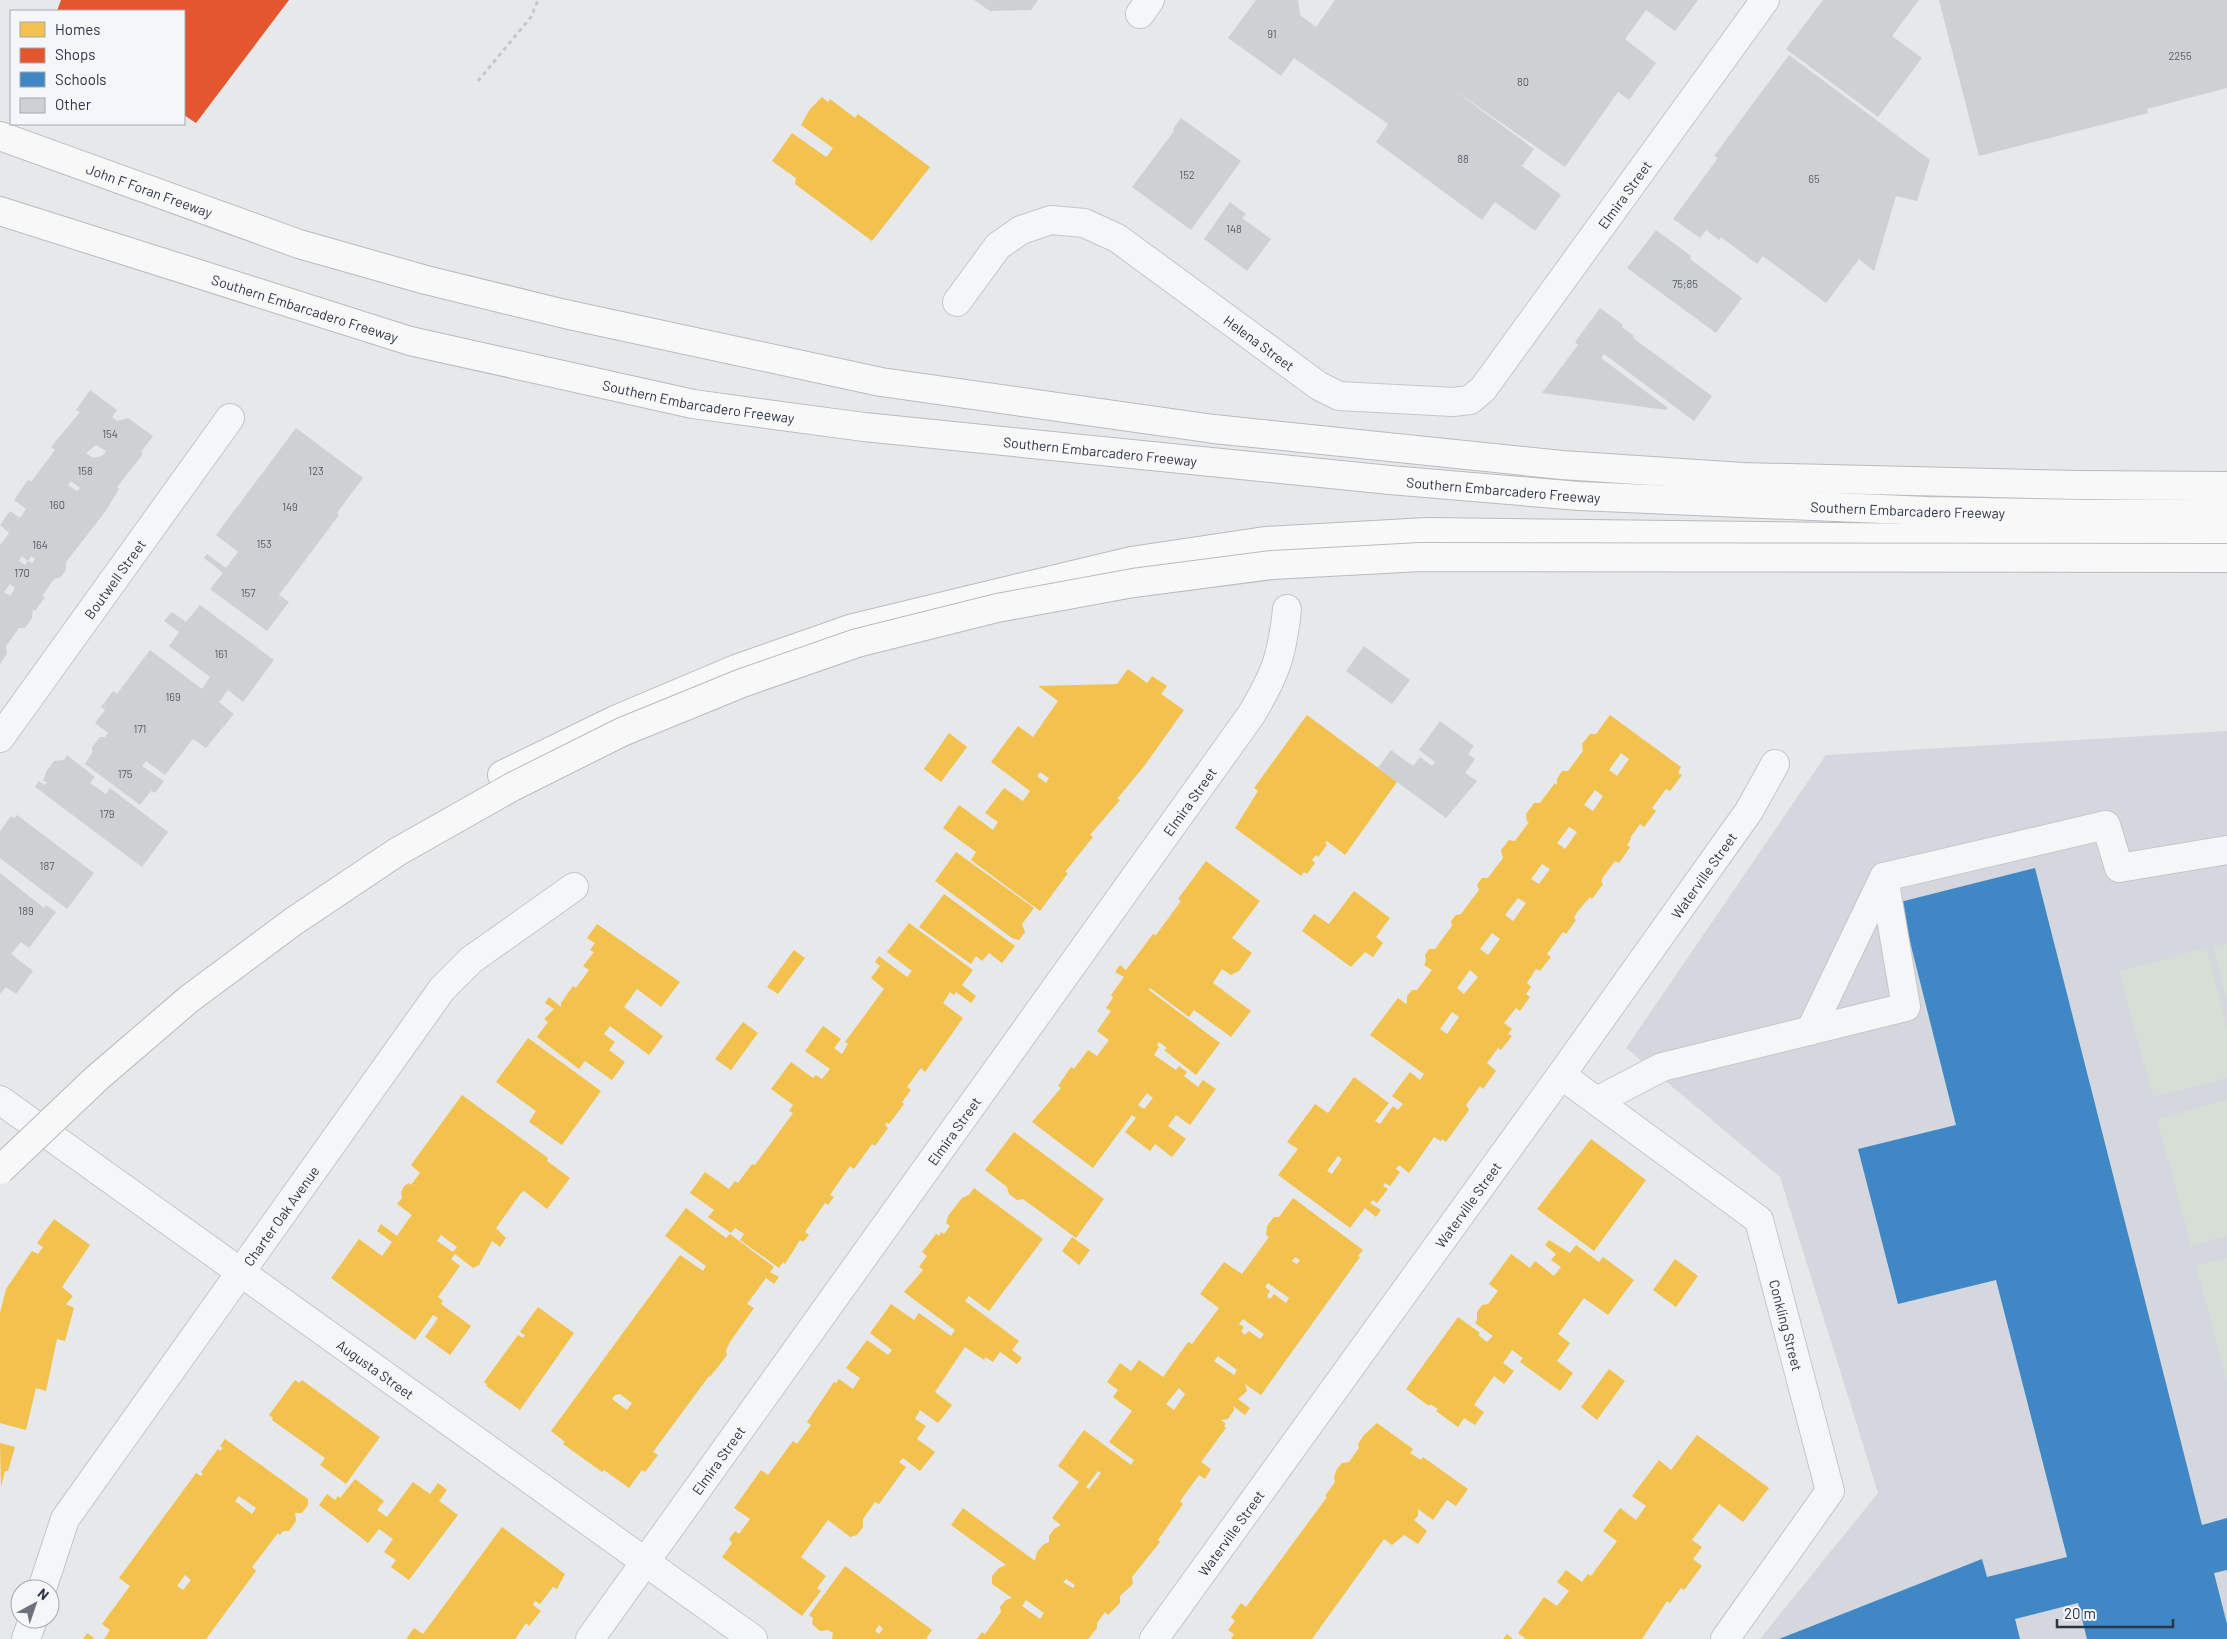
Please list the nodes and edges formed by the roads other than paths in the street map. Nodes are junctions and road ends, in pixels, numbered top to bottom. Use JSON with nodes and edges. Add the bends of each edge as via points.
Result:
{"nodes":[{"id":1,"x":1765,"y":0,"type":"edge"},
{"id":2,"x":0,"y":136,"type":"edge"},
{"id":3,"x":0,"y":211,"type":"edge"},
{"id":4,"x":299,"y":244,"type":"joint"},
{"id":5,"x":957,"y":302,"type":"dead end"},
{"id":6,"x":1483,"y":389,"type":"joint"},
{"id":7,"x":230,"y":418,"type":"dead end"},
{"id":8,"x":2227,"y":486,"type":"edge"},
{"id":9,"x":2227,"y":513,"type":"edge"},
{"id":10,"x":2227,"y":534,"type":"edge"},
{"id":11,"x":2227,"y":558,"type":"edge"},
{"id":12,"x":1287,"y":610,"type":"dead end"},
{"id":13,"x":0,"y":738,"type":"edge"},
{"id":14,"x":1774,"y":764,"type":"dead end"},
{"id":15,"x":2227,"y":850,"type":"edge"},
{"id":16,"x":1884,"y":877,"type":"junction"},
{"id":17,"x":574,"y":887,"type":"dead end"},
{"id":18,"x":1810,"y":1031,"type":"junction"},
{"id":19,"x":1561,"y":1075,"type":"junction"},
{"id":20,"x":0,"y":1100,"type":"edge"},
{"id":21,"x":1597,"y":1101,"type":"junction"},
{"id":22,"x":0,"y":1148,"type":"edge"},
{"id":23,"x":0,"y":1170,"type":"edge"},
{"id":24,"x":241,"y":1270,"type":"junction"},
{"id":25,"x":646,"y":1561,"type":"junction"},
{"id":26,"x":45,"y":1579,"type":"edge"},
{"id":27,"x":590,"y":1639,"type":"edge"},
{"id":28,"x":753,"y":1639,"type":"edge"},
{"id":29,"x":1154,"y":1639,"type":"edge"},
{"id":30,"x":1725,"y":1639,"type":"edge"}],
"edges":[{"from":1,"to":6,"type":"street","name":"Elmira Street"},
{"from":2,"to":4,"type":"highway","name":"John F Foran Freeway"},
{"from":3,"to":9,"type":"highway","name":"Southern Embarcadero Freeway","via":[[410,341],[693,404],[854,426],[1291,471],[1578,496],[1928,511]]},
{"from":4,"to":8,"type":"highway","name":"Southern Embarcadero Freeway","via":[[565,314],[881,382],[1214,429],[1562,465],[1742,477]]},
{"from":5,"to":6,"type":"street","name":"Helena Street","via":[[998,246],[1021,230],[1052,220],[1084,223],[1117,238],[1319,386],[1339,396],[1453,402],[1470,400]]},
{"from":7,"to":13,"type":"street","name":"Boutwell Street"},
{"from":10,"to":22,"type":"highway","via":[[1919,538],[1427,532],[1265,541],[1131,561],[853,628],[736,668],[615,720],[502,776],[390,839],[286,908],[180,986]]},
{"from":11,"to":23,"type":"highway","bridge":true,"via":[[1421,557],[1272,565],[1134,583],[997,608],[857,643],[742,683],[622,732],[512,787],[396,852],[294,921],[189,999],[97,1078]]},
{"from":12,"to":25,"type":"street","name":"Elmira Street","via":[[1283,644],[1272,680],[1251,715]]},
{"from":14,"to":19,"type":"street","name":"Waterville Street","via":[[1749,811]]},
{"from":15,"to":16,"type":"street","via":[[2119,868],[2106,824]]},
{"from":16,"to":18,"type":"street"},
{"from":16,"to":18,"type":"street","via":[[1906,1007]]},
{"from":17,"to":24,"type":"street","name":"Charter Oak Avenue","via":[[471,960],[442,988]]},
{"from":18,"to":21,"type":"street","via":[[1662,1067]]},
{"from":19,"to":21,"type":"street","name":"Conkling Street"},
{"from":19,"to":29,"type":"street","name":"Waterville Street"},
{"from":20,"to":24,"type":"street","name":"Augusta Street"},
{"from":21,"to":30,"type":"street","name":"Conkling Street","via":[[1760,1220],[1830,1491]]},
{"from":24,"to":25,"type":"street","name":"Augusta Street"},
{"from":24,"to":26,"type":"street","name":"Charter Oak Avenue","via":[[65,1520]]},
{"from":25,"to":27,"type":"street","name":"Elmira Street"},
{"from":25,"to":28,"type":"street","name":"Augusta Street"}]}
